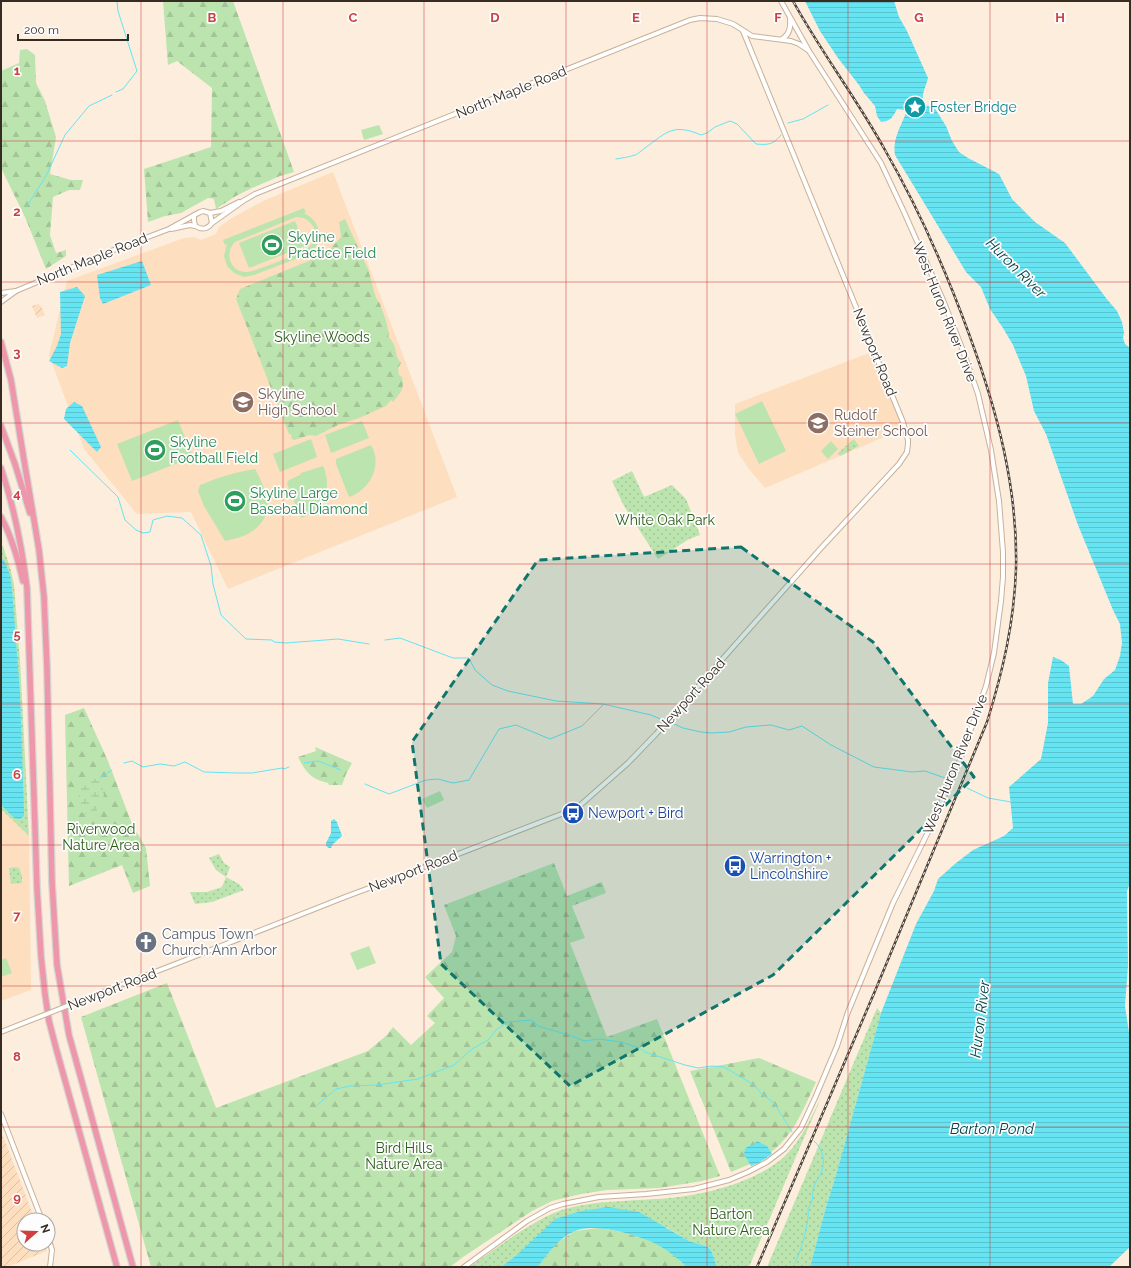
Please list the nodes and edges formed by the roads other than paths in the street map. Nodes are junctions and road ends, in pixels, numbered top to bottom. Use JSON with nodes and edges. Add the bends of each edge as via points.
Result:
{"nodes":[{"id":1,"x":781,"y":1,"type":"edge"},
{"id":2,"x":790,"y":15,"type":"junction"},
{"id":3,"x":743,"y":31,"type":"junction"},
{"id":4,"x":782,"y":39,"type":"junction"},
{"id":5,"x":809,"y":51,"type":"junction"},
{"id":6,"x":243,"y":201,"type":"junction"},
{"id":7,"x":210,"y":213,"type":"junction"},
{"id":8,"x":194,"y":215,"type":"junction"},
{"id":9,"x":212,"y":223,"type":"junction"},
{"id":10,"x":195,"y":226,"type":"junction"},
{"id":11,"x":168,"y":229,"type":"junction"},
{"id":12,"x":16,"y":291,"type":"junction"},
{"id":13,"x":1,"y":293,"type":"edge"},
{"id":14,"x":1,"y":302,"type":"edge"},
{"id":15,"x":1,"y":342,"type":"edge"},
{"id":16,"x":1,"y":426,"type":"edge"},
{"id":17,"x":1,"y":468,"type":"edge"},
{"id":18,"x":1,"y":517,"type":"edge"},
{"id":19,"x":39,"y":550,"type":"junction"},
{"id":20,"x":28,"y":615,"type":"junction"},
{"id":21,"x":1,"y":1032,"type":"edge"},
{"id":22,"x":1,"y":1114,"type":"edge"},
{"id":23,"x":39,"y":1212,"type":"edge"},
{"id":24,"x":52,"y":1252,"type":"edge"},
{"id":25,"x":50,"y":1267,"type":"edge"},
{"id":26,"x":117,"y":1267,"type":"edge"},
{"id":27,"x":133,"y":1267,"type":"edge"},
{"id":28,"x":464,"y":1267,"type":"edge"}],
"edges":[{"from":1,"to":2,"type":"street","name":"West Huron River Drive"},
{"from":2,"to":4,"type":"street","via":[[789,33]]},
{"from":2,"to":5,"type":"street","name":"West Huron River Drive"},
{"from":3,"to":4,"type":"street","name":"North Maple Road","via":[[756,37]]},
{"from":3,"to":6,"type":"street","name":"North Maple Road","via":[[733,24],[717,19],[690,20]]},
{"from":3,"to":21,"type":"street","name":"Newport Road","bridge":true,"via":[[903,422],[908,444],[907,452],[899,464],[628,763],[577,808]]},
{"from":4,"to":5,"type":"street","name":"North Maple Road","via":[[799,44]]},
{"from":5,"to":28,"type":"street","name":"West Huron River Drive","via":[[875,153],[889,180],[927,262],[959,340],[980,401],[998,494],[1003,552],[1001,601],[994,653],[986,686],[960,760],[895,898],[815,1098],[801,1128],[784,1149],[748,1172],[694,1189],[599,1197],[550,1208],[527,1221]]},
{"from":6,"to":7,"type":"street","name":"North Maple Road"},
{"from":6,"to":9,"type":"street","name":"North Maple Road"},
{"from":7,"to":8,"type":"street","via":[[203,211]]},
{"from":7,"to":9,"type":"street"},
{"from":8,"to":10,"type":"street"},
{"from":8,"to":11,"type":"street","name":"North Maple Road"},
{"from":9,"to":10,"type":"street","via":[[204,229]]},
{"from":10,"to":11,"type":"street","name":"North Maple Road"},
{"from":11,"to":12,"type":"street","name":"North Maple Road"},
{"from":12,"to":13,"type":"street","name":"North Maple Road"},
{"from":12,"to":14,"type":"street","name":"North Maple Road"},
{"from":15,"to":19,"type":"highway","via":[[11,380]]},
{"from":16,"to":19,"type":"highway","via":[[16,464]]},
{"from":17,"to":20,"type":"highway","via":[[14,512],[22,553]]},
{"from":18,"to":20,"type":"highway","via":[[16,554]]},
{"from":19,"to":27,"type":"highway","via":[[44,597],[52,882],[57,965],[69,1035]]},
{"from":20,"to":26,"type":"highway","via":[[37,888],[43,979],[56,1048]]},
{"from":22,"to":23,"type":"street"},
{"from":24,"to":25,"type":"street"}]}
